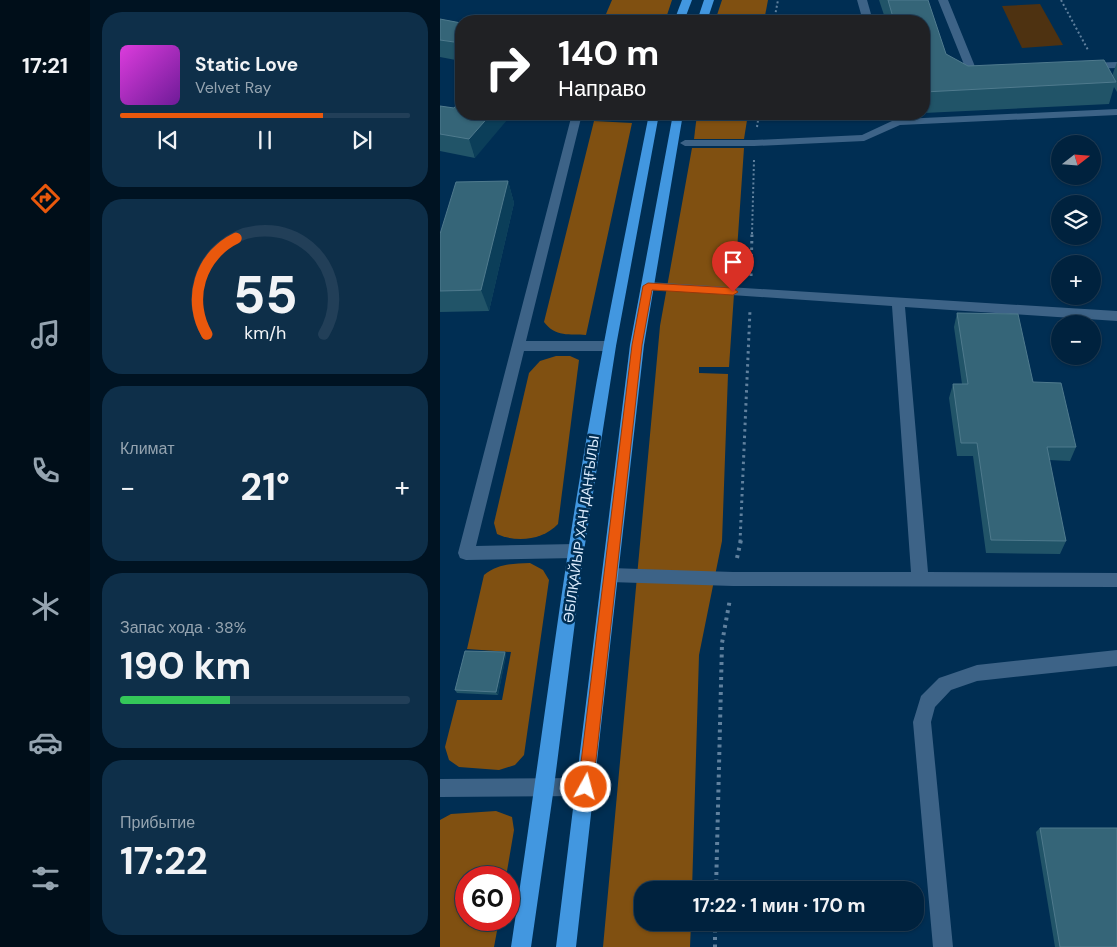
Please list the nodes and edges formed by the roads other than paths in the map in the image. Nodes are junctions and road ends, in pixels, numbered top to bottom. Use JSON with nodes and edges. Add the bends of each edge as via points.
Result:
{"nodes":[{"id":1,"x":687,"y":0,"type":"edge"},
{"id":2,"x":709,"y":0,"type":"edge"},
{"id":3,"x":862,"y":0,"type":"edge"},
{"id":4,"x":942,"y":0,"type":"edge"},
{"id":5,"x":681,"y":15,"type":"edge"},
{"id":6,"x":704,"y":15,"type":"edge"},
{"id":7,"x":866,"y":15,"type":"edge"},
{"id":8,"x":1117,"y":65,"type":"edge"},
{"id":9,"x":1077,"y":67,"type":"edge"},
{"id":10,"x":991,"y":71,"type":"edge"},
{"id":11,"x":1117,"y":112,"type":"edge"},
{"id":12,"x":930,"y":117,"type":"edge"},
{"id":13,"x":575,"y":120,"type":"edge"},
{"id":14,"x":653,"y":120,"type":"edge"},
{"id":15,"x":677,"y":120,"type":"edge"},
{"id":16,"x":894,"y":120,"type":"edge"},
{"id":17,"x":685,"y":143,"type":"dead end"},
{"id":18,"x":648,"y":286,"type":"junction"},
{"id":19,"x":898,"y":302,"type":"junction"},
{"id":20,"x":1117,"y":316,"type":"edge"},
{"id":21,"x":518,"y":346,"type":"junction"},
{"id":22,"x":609,"y":346,"type":"junction"},
{"id":23,"x":576,"y":551,"type":"junction"},
{"id":24,"x":610,"y":575,"type":"junction"},
{"id":25,"x":920,"y":579,"type":"junction"},
{"id":26,"x":1117,"y":580,"type":"edge"},
{"id":27,"x":1117,"y":658,"type":"edge"},
{"id":28,"x":545,"y":787,"type":"junction"},
{"id":29,"x":586,"y":787,"type":"junction"},
{"id":30,"x":440,"y":788,"type":"edge"},
{"id":31,"x":521,"y":947,"type":"edge"},
{"id":32,"x":566,"y":947,"type":"edge"},
{"id":33,"x":943,"y":947,"type":"edge"}],
"edges":[{"from":1,"to":5,"type":"main road"},
{"from":2,"to":6,"type":"main road"},
{"from":3,"to":7,"type":"lane"},
{"from":4,"to":10,"type":"lane","via":[[972,72]]},
{"from":8,"to":9,"type":"lane","via":[[1098,70]]},
{"from":11,"to":12,"type":"lane"},
{"from":13,"to":21,"type":"lane"},
{"from":14,"to":22,"type":"main road","name":"ӘБІЛҚАЙЫР ХАН ДАҢҒЫЛЫ"},
{"from":15,"to":18,"type":"main road"},
{"from":16,"to":17,"type":"lane","via":[[864,138]]},
{"from":18,"to":19,"type":"lane"},
{"from":18,"to":24,"type":"main road","via":[[637,345]]},
{"from":19,"to":20,"type":"lane"},
{"from":19,"to":25,"type":"lane"},
{"from":21,"to":22,"type":"lane"},
{"from":21,"to":23,"type":"lane","via":[[466,553]]},
{"from":22,"to":23,"type":"main road","name":"ӘБІЛҚАЙЫР ХАН ДАҢҒЫЛЫ"},
{"from":23,"to":28,"type":"main road","name":"ӘБІЛҚАЙЫР ХАН ДАҢҒЫЛЫ"},
{"from":24,"to":25,"type":"lane"},
{"from":24,"to":29,"type":"main road"},
{"from":25,"to":26,"type":"lane"},
{"from":27,"to":33,"type":"lane","via":[[977,673],[945,684],[927,702],[922,722]]},
{"from":28,"to":29,"type":"lane"},
{"from":28,"to":30,"type":"lane"},
{"from":28,"to":31,"type":"main road","name":"ӘБІЛҚАЙЫР ХАН ДАҢҒЫЛЫ"},
{"from":29,"to":32,"type":"main road"}]}
